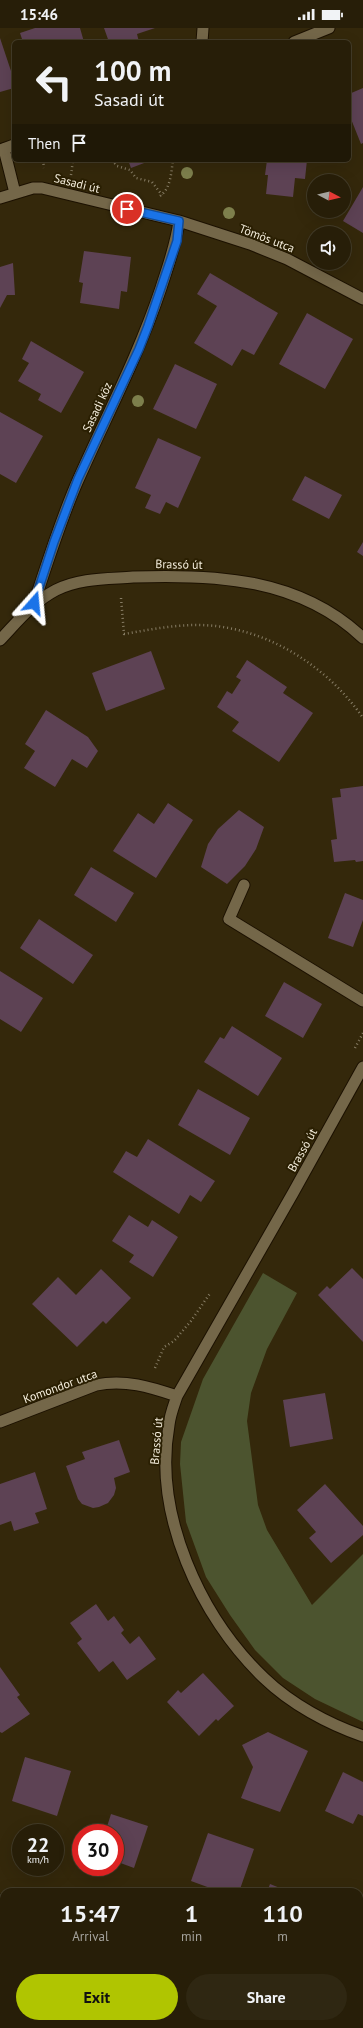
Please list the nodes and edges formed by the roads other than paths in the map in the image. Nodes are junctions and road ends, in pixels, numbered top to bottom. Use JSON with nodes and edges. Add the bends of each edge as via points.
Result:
{"nodes":[{"id":1,"x":203,"y":28,"type":"edge"},
{"id":2,"x":329,"y":28,"type":"edge"},
{"id":3,"x":202,"y":40,"type":"edge"},
{"id":4,"x":299,"y":40,"type":"edge"},
{"id":5,"x":6,"y":148,"type":"edge"},
{"id":6,"x":15,"y":193,"type":"junction"},
{"id":7,"x":0,"y":198,"type":"edge"},
{"id":8,"x":179,"y":221,"type":"junction"},
{"id":9,"x":363,"y":298,"type":"edge"},
{"id":10,"x":34,"y":603,"type":"junction"},
{"id":11,"x":363,"y":638,"type":"edge"},
{"id":12,"x":0,"y":640,"type":"edge"},
{"id":13,"x":244,"y":885,"type":"dead end"},
{"id":14,"x":363,"y":1001,"type":"edge"},
{"id":15,"x":363,"y":1067,"type":"edge"},
{"id":16,"x":177,"y":1396,"type":"junction"},
{"id":17,"x":0,"y":1422,"type":"edge"},
{"id":18,"x":363,"y":1736,"type":"edge"}],
"edges":[{"from":1,"to":3,"type":"street"},
{"from":2,"to":4,"type":"street"},
{"from":5,"to":6,"type":"street"},
{"from":6,"to":7,"type":"street","name":"Sasadi út"},
{"from":6,"to":8,"type":"street","name":"Sasadi út","via":[[33,188],[49,189]]},
{"from":8,"to":9,"type":"street","name":"Tömös utca","via":[[287,259]]},
{"from":8,"to":10,"type":"street","name":"Sasadi köz","via":[[177,241],[148,326],[78,479]]},
{"from":10,"to":11,"type":"street","name":"Brassó út","via":[[58,589],[88,580],[184,575],[240,581],[274,588],[317,604],[349,624]]},
{"from":10,"to":12,"type":"street","name":"Brassó út"},
{"from":13,"to":14,"type":"street","via":[[229,919]]},
{"from":15,"to":16,"type":"street","name":"Brassó út"},
{"from":16,"to":17,"type":"street","name":"Komondor utca","via":[[147,1386],[112,1382],[96,1385]]},
{"from":16,"to":18,"type":"street","name":"Brassó út","via":[[169,1424],[166,1459],[174,1527],[188,1569],[233,1644],[265,1679],[304,1708]]}]}
